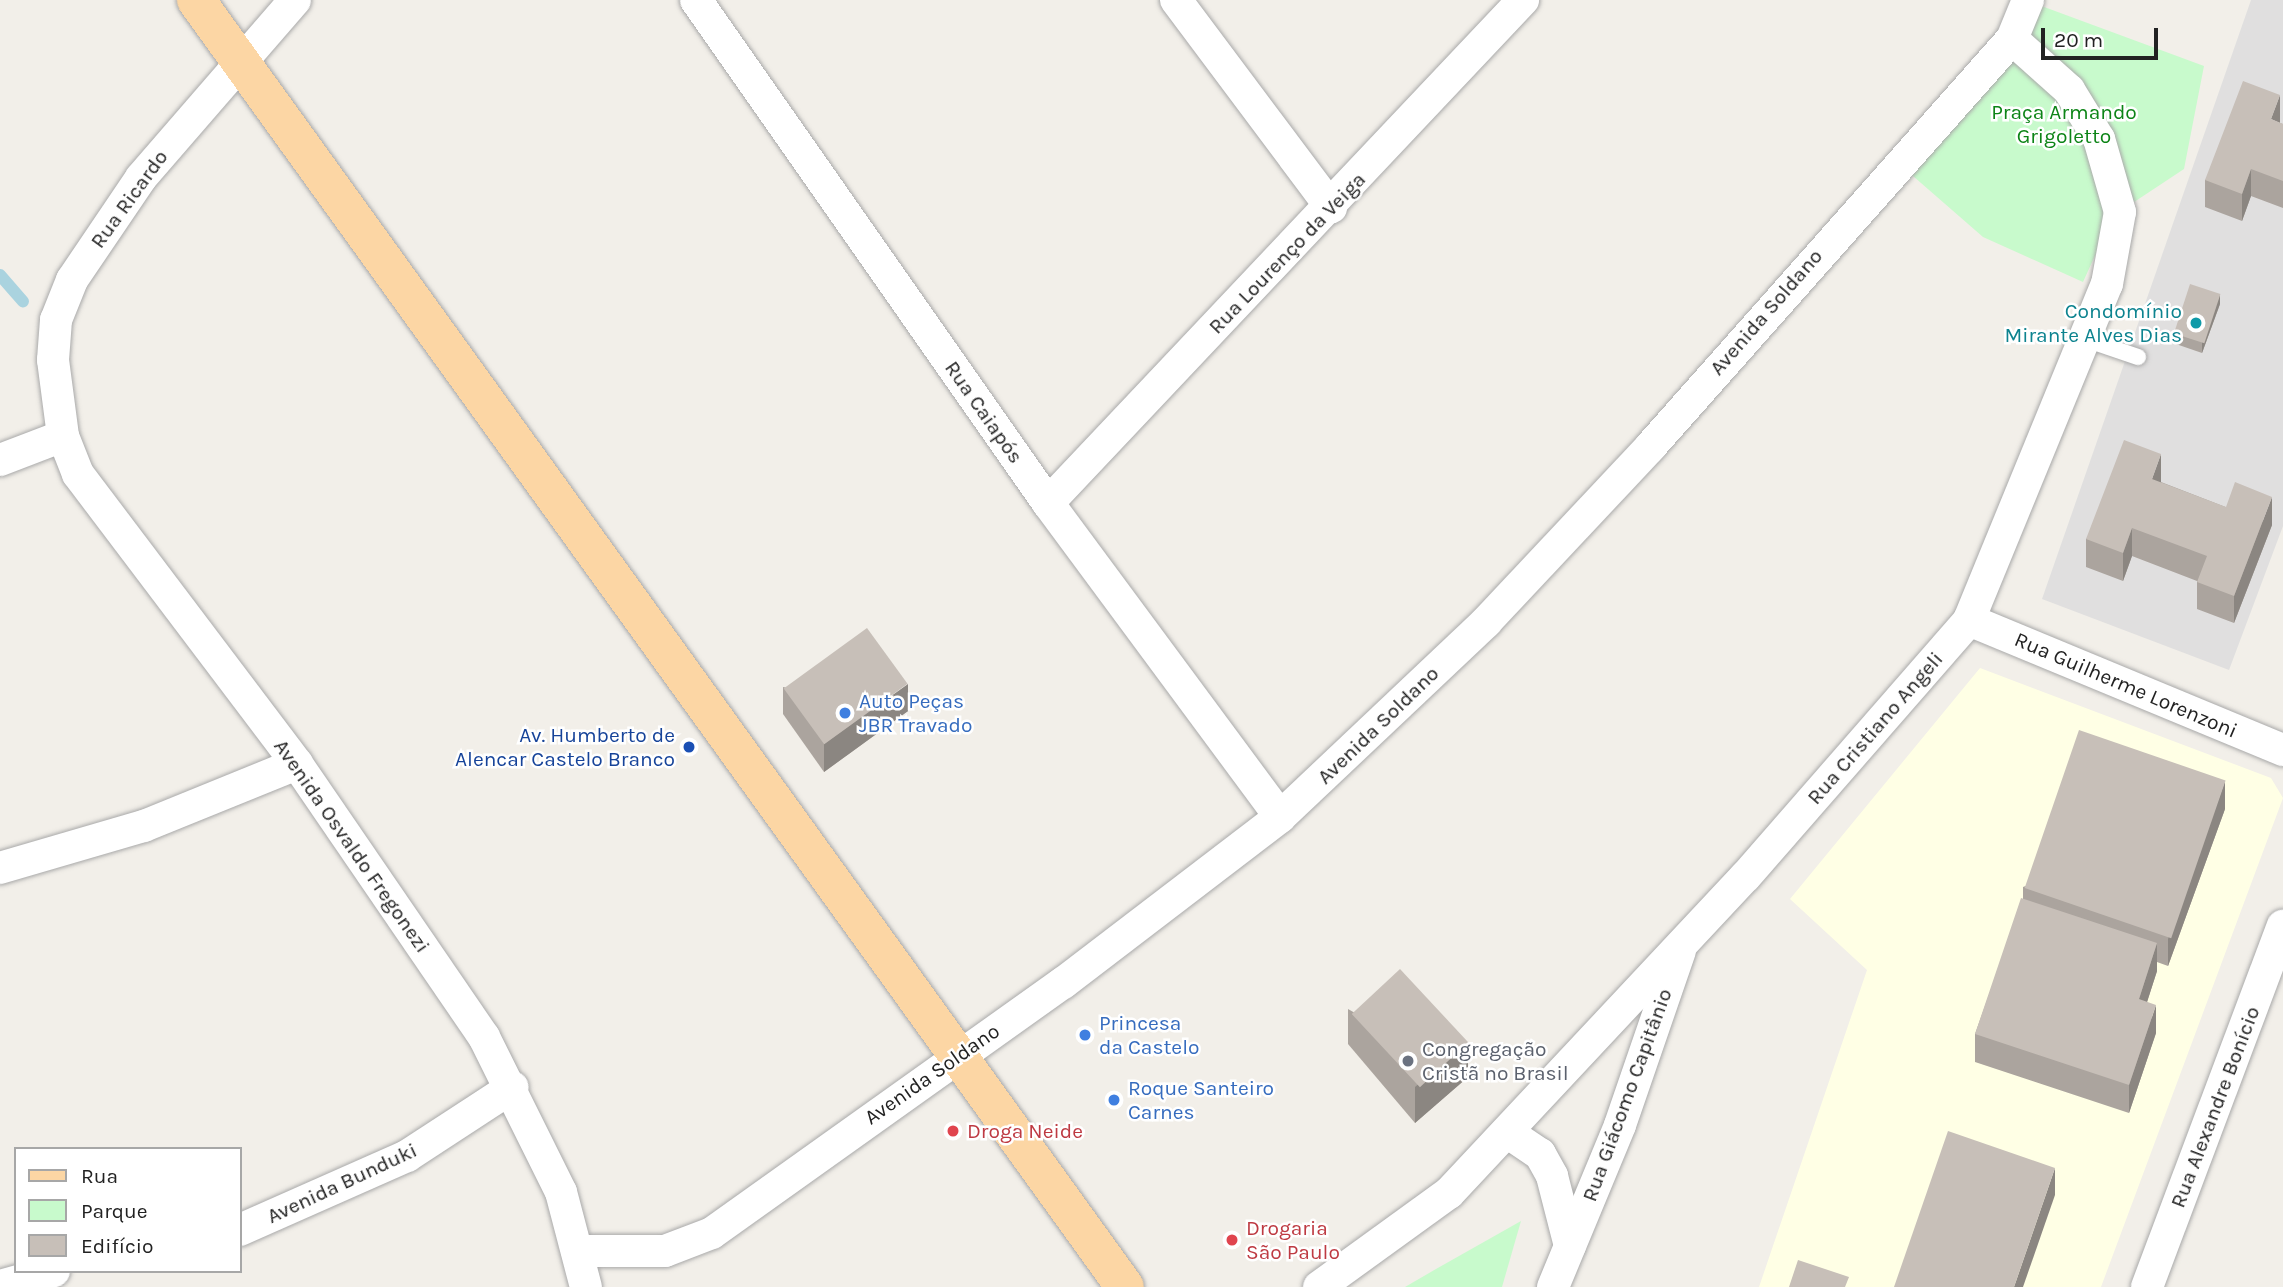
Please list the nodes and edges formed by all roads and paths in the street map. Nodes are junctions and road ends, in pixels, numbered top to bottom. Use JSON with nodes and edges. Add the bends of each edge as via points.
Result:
{"nodes":[{"id":1,"x":196,"y":0,"type":"edge"},
{"id":2,"x":295,"y":0,"type":"edge"},
{"id":3,"x":696,"y":0,"type":"edge"},
{"id":4,"x":1176,"y":0,"type":"edge"},
{"id":5,"x":1523,"y":0,"type":"edge"},
{"id":6,"x":2028,"y":0,"type":"edge"},
{"id":7,"x":2012,"y":39,"type":"junction"},
{"id":8,"x":241,"y":59,"type":"junction"},
{"id":9,"x":1331,"y":207,"type":"junction"},
{"id":10,"x":2085,"y":339,"type":"junction"},
{"id":11,"x":2138,"y":357,"type":"dead end"},
{"id":12,"x":63,"y":436,"type":"junction"},
{"id":13,"x":0,"y":460,"type":"edge"},
{"id":14,"x":1048,"y":503,"type":"junction"},
{"id":15,"x":1969,"y":620,"type":"junction"},
{"id":16,"x":2283,"y":750,"type":"edge"},
{"id":17,"x":297,"y":764,"type":"junction"},
{"id":18,"x":1280,"y":817,"type":"junction"},
{"id":19,"x":0,"y":868,"type":"edge"},
{"id":20,"x":2283,"y":926,"type":"edge"},
{"id":21,"x":1682,"y":943,"type":"junction"},
{"id":22,"x":957,"y":1058,"type":"junction"},
{"id":23,"x":513,"y":1087,"type":"junction"},
{"id":24,"x":1507,"y":1132,"type":"junction"},
{"id":25,"x":242,"y":1229,"type":"edge"},
{"id":26,"x":1570,"y":1246,"type":"junction"},
{"id":27,"x":577,"y":1251,"type":"junction"},
{"id":28,"x":47,"y":1273,"type":"edge"},
{"id":29,"x":0,"y":1286,"type":"edge"},
{"id":30,"x":586,"y":1287,"type":"edge"},
{"id":31,"x":1125,"y":1287,"type":"edge"},
{"id":32,"x":1319,"y":1287,"type":"edge"},
{"id":33,"x":1553,"y":1287,"type":"edge"},
{"id":34,"x":2147,"y":1287,"type":"edge"}],
"edges":[{"from":1,"to":8,"type":"main road"},
{"from":2,"to":8,"type":"street","name":"Rua Ricardo"},
{"from":3,"to":14,"type":"street","name":"Rua Caiapós"},
{"from":4,"to":9,"type":"street"},
{"from":5,"to":9,"type":"street","name":"Rua Lourenço da Veiga"},
{"from":6,"to":7,"type":"street","name":"Avenida Soldano"},
{"from":7,"to":10,"type":"street","name":"Rua Cristiano Angeli","via":[[2069,90],[2116,180],[2117,239]]},
{"from":7,"to":18,"type":"street","name":"Avenida Soldano","via":[[1513,593]]},
{"from":8,"to":12,"type":"street","name":"Rua Ricardo","via":[[141,178],[72,280],[56,320],[53,360]]},
{"from":8,"to":22,"type":"main road"},
{"from":9,"to":14,"type":"street","name":"Rua Lourenço da Veiga"},
{"from":10,"to":11,"type":"lane"},
{"from":10,"to":15,"type":"street","name":"Rua Cristiano Angeli"},
{"from":12,"to":13,"type":"street"},
{"from":12,"to":17,"type":"street","name":"Avenida Osvaldo Fregonezi","via":[[78,474]]},
{"from":14,"to":18,"type":"street","name":"Rua Caiapós"},
{"from":15,"to":16,"type":"street","name":"Rua Guilherme Lorenzoni"},
{"from":15,"to":21,"type":"street","name":"Rua Cristiano Angeli"},
{"from":17,"to":19,"type":"street","via":[[144,826]]},
{"from":17,"to":23,"type":"street","name":"Avenida Osvaldo Fregonezi"},
{"from":18,"to":22,"type":"street","name":"Avenida Soldano"},
{"from":20,"to":34,"type":"street","name":"Rua Alexandre Bonício"},
{"from":21,"to":24,"type":"street","name":"Rua Cristiano Angeli"},
{"from":21,"to":26,"type":"street","name":"Rua Giácomo Capitânio"},
{"from":22,"to":27,"type":"street","name":"Avenida Soldano","via":[[712,1233],[665,1251]]},
{"from":22,"to":31,"type":"main road"},
{"from":23,"to":25,"type":"street","name":"Avenida Bunduki","via":[[407,1156]]},
{"from":23,"to":27,"type":"street","name":"Avenida Osvaldo Fregonezi","via":[[561,1192]]},
{"from":24,"to":26,"type":"street","name":"Rua Giácomo Capitânio","via":[[1540,1154],[1552,1176]]},
{"from":24,"to":32,"type":"street","name":"Rua Cristiano Angeli","via":[[1449,1193]]},
{"from":26,"to":33,"type":"street","name":"Rua Giácomo Capitânio"},
{"from":27,"to":30,"type":"street","name":"Avenida Osvaldo Fregonezi"},
{"from":28,"to":29,"type":"street"}]}
